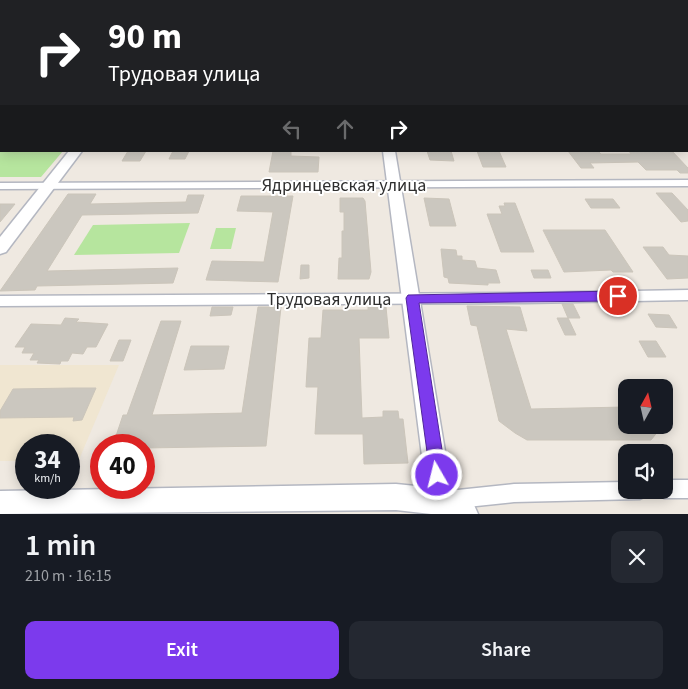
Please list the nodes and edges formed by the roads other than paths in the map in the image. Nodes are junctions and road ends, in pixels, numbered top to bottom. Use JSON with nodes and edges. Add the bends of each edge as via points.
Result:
{"nodes":[{"id":1,"x":75,"y":152,"type":"edge"},
{"id":2,"x":388,"y":152,"type":"edge"},
{"id":3,"x":688,"y":183,"type":"edge"},
{"id":4,"x":394,"y":185,"type":"junction"},
{"id":5,"x":0,"y":186,"type":"edge"},
{"id":6,"x":48,"y":186,"type":"junction"},
{"id":7,"x":0,"y":248,"type":"edge"},
{"id":8,"x":688,"y":295,"type":"edge"},
{"id":9,"x":412,"y":298,"type":"junction"},
{"id":10,"x":0,"y":301,"type":"edge"},
{"id":11,"x":688,"y":489,"type":"edge"},
{"id":12,"x":673,"y":490,"type":"edge"},
{"id":13,"x":618,"y":491,"type":"edge"},
{"id":14,"x":0,"y":504,"type":"edge"},
{"id":15,"x":442,"y":508,"type":"edge"},
{"id":16,"x":465,"y":514,"type":"edge"}],
"edges":[{"from":1,"to":6,"type":"street"},
{"from":2,"to":4,"type":"street"},
{"from":3,"to":4,"type":"street","name":"Ядринцевская улица"},
{"from":4,"to":6,"type":"street","name":"Ядринцевская улица"},
{"from":4,"to":9,"type":"street"},
{"from":5,"to":6,"type":"street","name":"Ядринцевская улица"},
{"from":6,"to":7,"type":"street"},
{"from":8,"to":9,"type":"street","name":"Трудовая улица"},
{"from":9,"to":10,"type":"street","name":"Трудовая улица"},
{"from":9,"to":15,"type":"street"},
{"from":11,"to":12,"type":"street"},
{"from":13,"to":15,"type":"street","via":[[514,493]]},
{"from":14,"to":15,"type":"street","via":[[396,497]]},
{"from":15,"to":16,"type":"street"}]}
